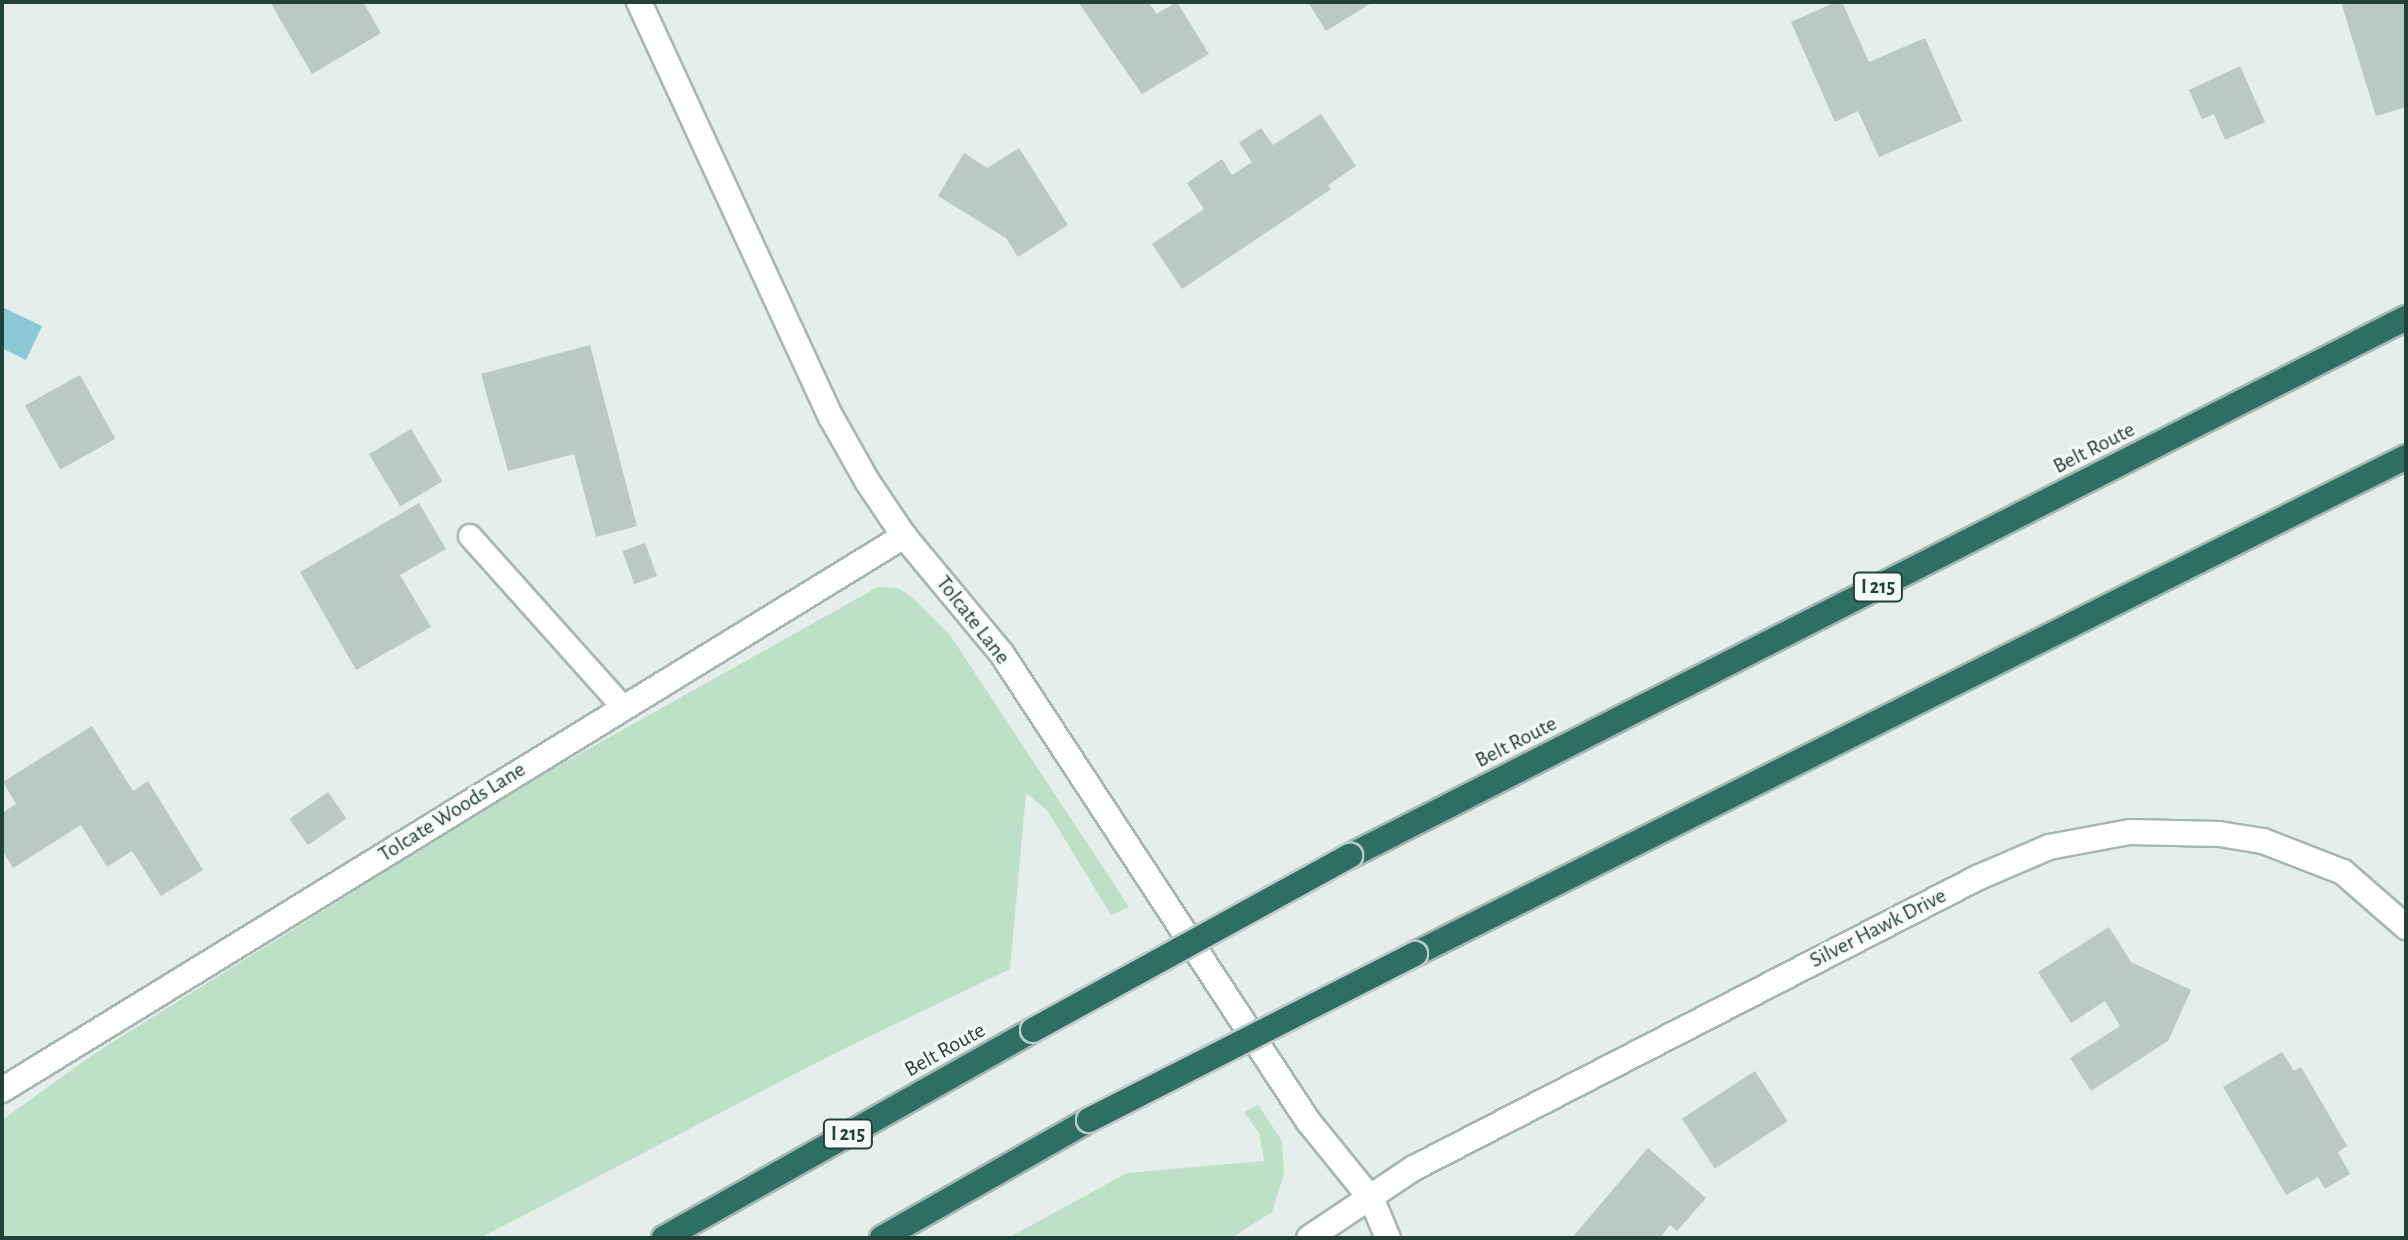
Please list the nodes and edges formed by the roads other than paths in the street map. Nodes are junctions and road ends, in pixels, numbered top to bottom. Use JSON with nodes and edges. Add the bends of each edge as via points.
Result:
{"nodes":[{"id":1,"x":639,"y":2,"type":"edge"},
{"id":2,"x":2406,"y":318,"type":"edge"},
{"id":3,"x":2406,"y":457,"type":"edge"},
{"id":4,"x":470,"y":536,"type":"dead end"},
{"id":5,"x":904,"y":536,"type":"junction"},
{"id":6,"x":622,"y":706,"type":"junction"},
{"id":7,"x":2406,"y":927,"type":"edge"},
{"id":8,"x":2,"y":1090,"type":"edge"},
{"id":9,"x":1372,"y":1200,"type":"junction"},
{"id":10,"x":664,"y":1238,"type":"edge"},
{"id":11,"x":882,"y":1238,"type":"edge"},
{"id":12,"x":1309,"y":1238,"type":"edge"},
{"id":13,"x":1388,"y":1238,"type":"edge"}],
"edges":[{"from":1,"to":5,"type":"street","name":"Tolcate Lane","via":[[831,417]]},
{"from":2,"to":10,"type":"highway","name":"Belt Route","number":"I 215","bridge":true,"via":[[1350,856]]},
{"from":3,"to":11,"type":"highway","bridge":true,"via":[[1089,1120]]},
{"from":4,"to":6,"type":"lane"},
{"from":5,"to":6,"type":"street","name":"Tolcate Woods Lane"},
{"from":5,"to":9,"type":"street","name":"Tolcate Lane","via":[[1002,654],[1308,1121]]},
{"from":6,"to":8,"type":"street","name":"Tolcate Woods Lane"},
{"from":7,"to":9,"type":"street","name":"Silver Hawk Drive","via":[[2343,872],[2263,841],[2160,831],[2089,836],[1977,878],[1414,1168]]},
{"from":9,"to":12,"type":"street"},
{"from":9,"to":13,"type":"street","name":"Tolcate Lane"}]}
